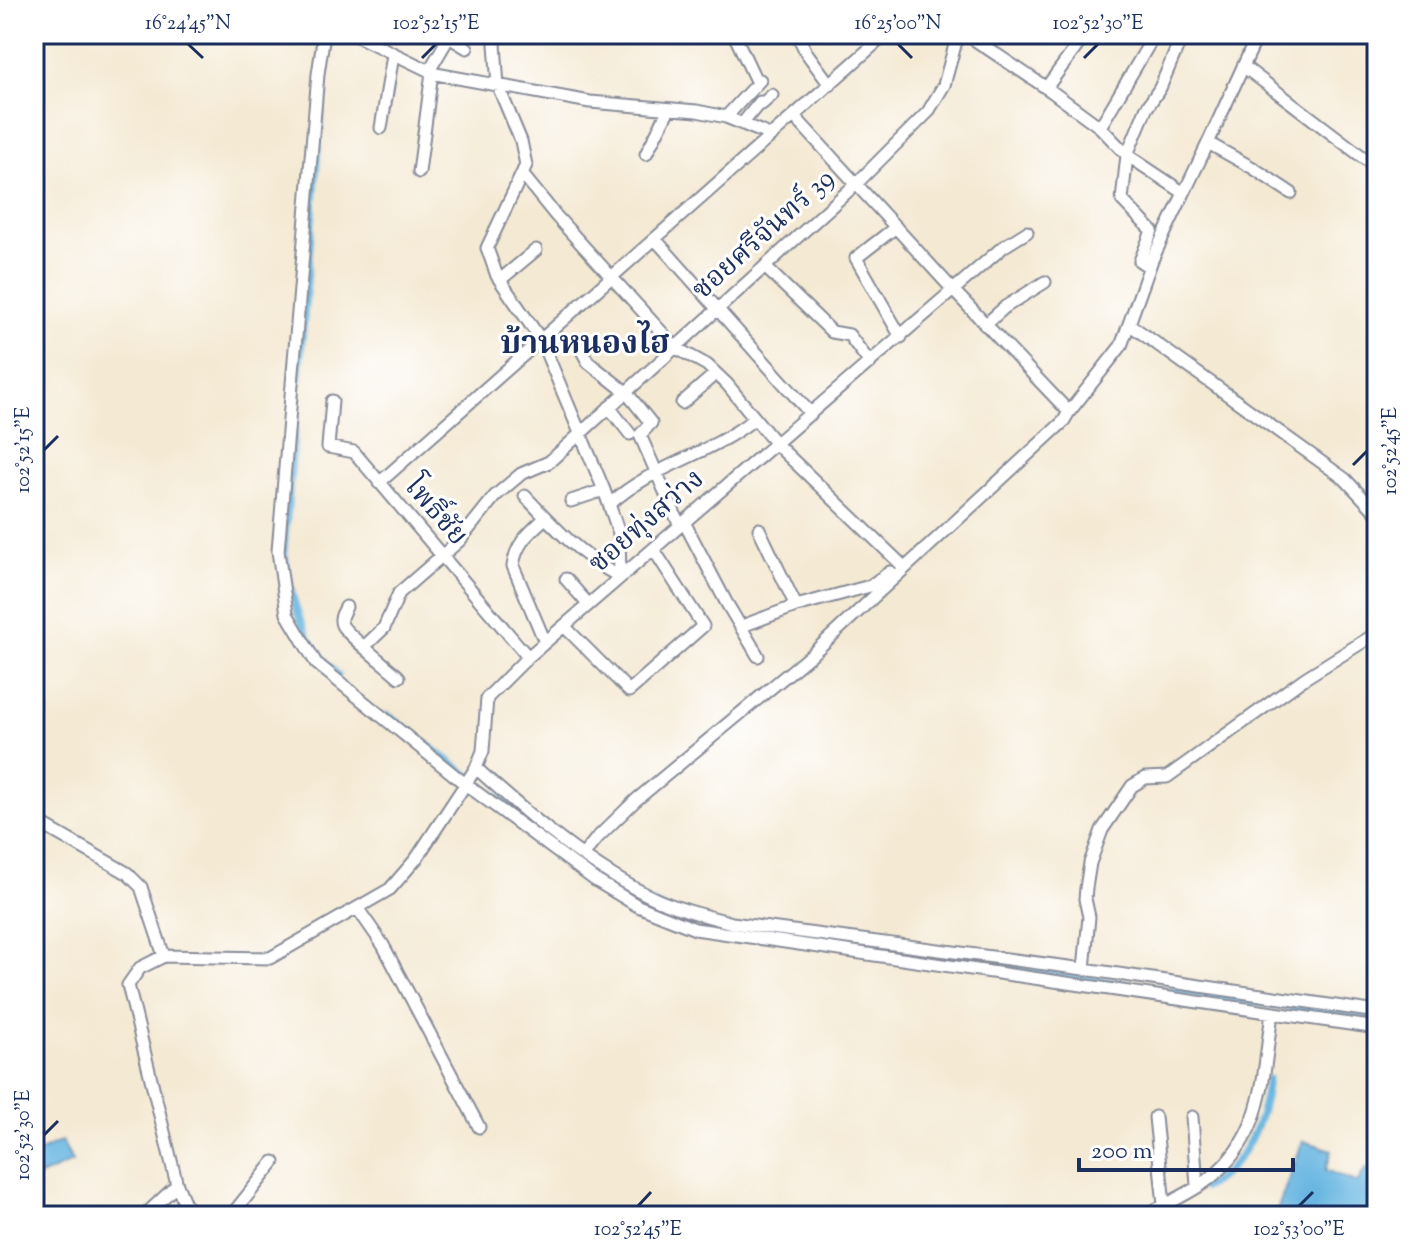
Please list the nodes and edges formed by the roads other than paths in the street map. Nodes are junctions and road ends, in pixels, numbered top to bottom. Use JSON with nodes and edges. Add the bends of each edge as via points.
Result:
{"nodes":[{"id":1,"x":324,"y":34,"type":"edge"},
{"id":2,"x":353,"y":34,"type":"edge"},
{"id":3,"x":498,"y":34,"type":"edge"},
{"id":4,"x":734,"y":34,"type":"edge"},
{"id":5,"x":797,"y":34,"type":"edge"},
{"id":6,"x":886,"y":34,"type":"edge"},
{"id":7,"x":958,"y":34,"type":"edge"},
{"id":8,"x":1086,"y":34,"type":"edge"},
{"id":9,"x":1155,"y":34,"type":"edge"},
{"id":10,"x":1183,"y":34,"type":"edge"},
{"id":11,"x":1258,"y":34,"type":"edge"},
{"id":12,"x":446,"y":36,"type":"edge"},
{"id":13,"x":974,"y":36,"type":"edge"},
{"id":14,"x":467,"y":48,"type":"dead end"},
{"id":15,"x":393,"y":55,"type":"junction"},
{"id":16,"x":1243,"y":66,"type":"junction"},
{"id":17,"x":430,"y":71,"type":"junction"},
{"id":18,"x":830,"y":85,"type":"junction"},
{"id":19,"x":498,"y":86,"type":"junction"},
{"id":20,"x":1046,"y":88,"type":"junction"},
{"id":21,"x":772,"y":95,"type":"dead end"},
{"id":22,"x":669,"y":109,"type":"junction"},
{"id":23,"x":794,"y":116,"type":"junction"},
{"id":24,"x":726,"y":117,"type":"junction"},
{"id":25,"x":742,"y":124,"type":"junction"},
{"id":26,"x":1100,"y":127,"type":"junction"},
{"id":27,"x":381,"y":128,"type":"dead end"},
{"id":28,"x":772,"y":136,"type":"junction"},
{"id":29,"x":1208,"y":143,"type":"junction"},
{"id":30,"x":646,"y":154,"type":"dead end"},
{"id":31,"x":1127,"y":155,"type":"junction"},
{"id":32,"x":1377,"y":168,"type":"edge"},
{"id":33,"x":419,"y":172,"type":"dead end"},
{"id":34,"x":522,"y":174,"type":"junction"},
{"id":35,"x":856,"y":184,"type":"junction"},
{"id":36,"x":1184,"y":193,"type":"junction"},
{"id":37,"x":1291,"y":193,"type":"dead end"},
{"id":38,"x":896,"y":227,"type":"junction"},
{"id":39,"x":1027,"y":232,"type":"dead end"},
{"id":40,"x":655,"y":239,"type":"junction"},
{"id":41,"x":536,"y":250,"type":"dead end"},
{"id":42,"x":765,"y":267,"type":"junction"},
{"id":43,"x":1149,"y":267,"type":"junction"},
{"id":44,"x":613,"y":276,"type":"junction"},
{"id":45,"x":500,"y":280,"type":"junction"},
{"id":46,"x":1045,"y":282,"type":"dead end"},
{"id":47,"x":954,"y":291,"type":"junction"},
{"id":48,"x":718,"y":310,"type":"junction"},
{"id":49,"x":1129,"y":324,"type":"junction"},
{"id":50,"x":985,"y":325,"type":"junction"},
{"id":51,"x":901,"y":337,"type":"junction"},
{"id":52,"x":541,"y":340,"type":"junction"},
{"id":53,"x":676,"y":348,"type":"junction"},
{"id":54,"x":581,"y":349,"type":"dead end"},
{"id":55,"x":870,"y":363,"type":"junction"},
{"id":56,"x":715,"y":374,"type":"junction"},
{"id":57,"x":626,"y":392,"type":"junction"},
{"id":58,"x":332,"y":401,"type":"dead end"},
{"id":59,"x":682,"y":403,"type":"dead end"},
{"id":60,"x":609,"y":407,"type":"junction"},
{"id":61,"x":1069,"y":412,"type":"junction"},
{"id":62,"x":811,"y":414,"type":"junction"},
{"id":63,"x":755,"y":418,"type":"junction"},
{"id":64,"x":580,"y":434,"type":"junction"},
{"id":65,"x":630,"y":434,"type":"dead end"},
{"id":66,"x":776,"y":444,"type":"junction"},
{"id":67,"x":657,"y":471,"type":"junction"},
{"id":68,"x":379,"y":483,"type":"junction"},
{"id":69,"x":604,"y":490,"type":"junction"},
{"id":70,"x":525,"y":496,"type":"dead end"},
{"id":71,"x":571,"y":501,"type":"dead end"},
{"id":72,"x":610,"y":504,"type":"junction"},
{"id":73,"x":1377,"y":513,"type":"edge"},
{"id":74,"x":545,"y":518,"type":"junction"},
{"id":75,"x":682,"y":524,"type":"junction"},
{"id":76,"x":759,"y":529,"type":"dead end"},
{"id":77,"x":654,"y":550,"type":"junction"},
{"id":78,"x":441,"y":555,"type":"junction"},
{"id":79,"x":902,"y":566,"type":"junction"},
{"id":80,"x":620,"y":577,"type":"junction"},
{"id":81,"x":566,"y":579,"type":"dead end"},
{"id":82,"x":588,"y":604,"type":"junction"},
{"id":83,"x":796,"y":606,"type":"junction"},
{"id":84,"x":346,"y":607,"type":"dead end"},
{"id":85,"x":564,"y":626,"type":"junction"},
{"id":86,"x":742,"y":626,"type":"junction"},
{"id":87,"x":1377,"y":633,"type":"edge"},
{"id":88,"x":545,"y":642,"type":"junction"},
{"id":89,"x":365,"y":646,"type":"junction"},
{"id":90,"x":758,"y":656,"type":"dead end"},
{"id":91,"x":528,"y":657,"type":"junction"},
{"id":92,"x":399,"y":677,"type":"dead end"},
{"id":93,"x":470,"y":775,"type":"junction"},
{"id":94,"x":34,"y":820,"type":"edge"},
{"id":95,"x":584,"y":854,"type":"junction"},
{"id":96,"x":358,"y":909,"type":"junction"},
{"id":97,"x":164,"y":956,"type":"junction"},
{"id":98,"x":1084,"y":969,"type":"junction"},
{"id":99,"x":1377,"y":1012,"type":"edge"},
{"id":100,"x":1272,"y":1014,"type":"junction"},
{"id":101,"x":1377,"y":1028,"type":"edge"},
{"id":102,"x":1155,"y":1117,"type":"dead end"},
{"id":103,"x":1192,"y":1117,"type":"dead end"},
{"id":104,"x":479,"y":1127,"type":"dead end"},
{"id":105,"x":274,"y":1162,"type":"dead end"},
{"id":106,"x":177,"y":1185,"type":"junction"},
{"id":107,"x":1197,"y":1186,"type":"junction"},
{"id":108,"x":1164,"y":1205,"type":"junction"},
{"id":109,"x":144,"y":1216,"type":"edge"},
{"id":110,"x":190,"y":1216,"type":"edge"},
{"id":111,"x":231,"y":1216,"type":"edge"},
{"id":112,"x":1144,"y":1216,"type":"edge"}],
"edges":[{"from":1,"to":93,"type":"street","via":[[278,551],[287,614],[316,663]]},
{"from":2,"to":15,"type":"street"},
{"from":3,"to":19,"type":"street"},
{"from":4,"to":24,"type":"street","via":[[759,81]]},
{"from":5,"to":18,"type":"street"},
{"from":6,"to":18,"type":"street"},
{"from":7,"to":35,"type":"street","name":"ซอยศรีจันทร์ 39","via":[[944,85],[928,112]]},
{"from":8,"to":20,"type":"street"},
{"from":9,"to":26,"type":"street"},
{"from":10,"to":31,"type":"street"},
{"from":11,"to":16,"type":"street"},
{"from":12,"to":14,"type":"street"},
{"from":12,"to":17,"type":"street"},
{"from":13,"to":20,"type":"street"},
{"from":15,"to":17,"type":"street"},
{"from":15,"to":27,"type":"street"},
{"from":16,"to":29,"type":"street"},
{"from":16,"to":32,"type":"street"},
{"from":17,"to":19,"type":"street"},
{"from":17,"to":33,"type":"street"},
{"from":18,"to":23,"type":"street"},
{"from":19,"to":22,"type":"street"},
{"from":19,"to":34,"type":"street","via":[[521,141],[526,165]]},
{"from":20,"to":26,"type":"street"},
{"from":21,"to":25,"type":"street"},
{"from":22,"to":24,"type":"street"},
{"from":22,"to":30,"type":"street"},
{"from":23,"to":28,"type":"street"},
{"from":23,"to":35,"type":"street"},
{"from":24,"to":25,"type":"street"},
{"from":25,"to":28,"type":"street"},
{"from":26,"to":31,"type":"street"},
{"from":28,"to":40,"type":"street"},
{"from":29,"to":36,"type":"street"},
{"from":29,"to":37,"type":"street"},
{"from":31,"to":36,"type":"street"},
{"from":31,"to":43,"type":"street","via":[[1122,200],[1152,231],[1140,261]]},
{"from":34,"to":44,"type":"street"},
{"from":34,"to":45,"type":"street","via":[[487,248]]},
{"from":35,"to":38,"type":"street"},
{"from":35,"to":42,"type":"street","name":"ซอยศรีจันทร์ 39"},
{"from":36,"to":43,"type":"street"},
{"from":38,"to":47,"type":"street"},
{"from":38,"to":51,"type":"street","via":[[856,258]]},
{"from":39,"to":47,"type":"street","name":"ซอยทุ่งสว่าง"},
{"from":40,"to":44,"type":"street"},
{"from":40,"to":48,"type":"street"},
{"from":41,"to":45,"type":"street"},
{"from":42,"to":48,"type":"street","name":"ซอยศรีจันทร์ 39"},
{"from":42,"to":55,"type":"street","via":[[832,332],[849,335]]},
{"from":43,"to":49,"type":"street"},
{"from":44,"to":52,"type":"street"},
{"from":44,"to":53,"type":"street"},
{"from":45,"to":52,"type":"street"},
{"from":46,"to":50,"type":"street"},
{"from":47,"to":50,"type":"street"},
{"from":47,"to":51,"type":"street","name":"ซอยทุ่งสว่าง"},
{"from":48,"to":53,"type":"street","name":"ซอยศรีจันทร์ 39"},
{"from":48,"to":62,"type":"street"},
{"from":49,"to":61,"type":"street","via":[[1121,346]]},
{"from":49,"to":73,"type":"street","via":[[1345,479]]},
{"from":50,"to":61,"type":"street"},
{"from":51,"to":55,"type":"street","name":"ซอยทุ่งสว่าง"},
{"from":52,"to":64,"type":"street"},
{"from":52,"to":68,"type":"street"},
{"from":53,"to":56,"type":"street"},
{"from":53,"to":57,"type":"street","name":"ซอยศรีจันทร์ 39"},
{"from":54,"to":57,"type":"street","via":[[588,362]]},
{"from":55,"to":62,"type":"street","name":"ซอยทุ่งสว่าง"},
{"from":56,"to":59,"type":"street"},
{"from":56,"to":63,"type":"street"},
{"from":57,"to":60,"type":"street","name":"ซอยศรีจันทร์ 39"},
{"from":57,"to":67,"type":"street","via":[[651,423],[640,435]]},
{"from":58,"to":68,"type":"street","name":"โพธิ์ชัย","via":[[328,447],[354,452]]},
{"from":60,"to":64,"type":"street","name":"ซอยศรีจันทร์ 39"},
{"from":60,"to":65,"type":"street"},
{"from":61,"to":79,"type":"street"},
{"from":62,"to":66,"type":"street","name":"ซอยทุ่งสว่าง"},
{"from":63,"to":66,"type":"street"},
{"from":63,"to":67,"type":"street","via":[[702,452]]},
{"from":64,"to":69,"type":"street"},
{"from":64,"to":78,"type":"street","name":"ซอยศรีจันทร์ 39","via":[[549,462],[521,474],[495,496]]},
{"from":66,"to":75,"type":"street","name":"ซอยทุ่งสว่าง"},
{"from":66,"to":79,"type":"street"},
{"from":67,"to":72,"type":"street"},
{"from":67,"to":75,"type":"street"},
{"from":68,"to":78,"type":"street","name":"โพธิ์ชัย"},
{"from":69,"to":71,"type":"street"},
{"from":69,"to":72,"type":"street"},
{"from":70,"to":74,"type":"street"},
{"from":72,"to":80,"type":"street","via":[[619,533]]},
{"from":74,"to":80,"type":"street","via":[[584,554]]},
{"from":74,"to":88,"type":"street","via":[[523,538],[513,566]]},
{"from":75,"to":77,"type":"street","name":"ซอยทุ่งสว่าง"},
{"from":75,"to":86,"type":"street"},
{"from":76,"to":83,"type":"street"},
{"from":77,"to":80,"type":"street","name":"ซอยทุ่งสว่าง"},
{"from":77,"to":85,"type":"street","via":[[703,626],[629,691]]},
{"from":78,"to":89,"type":"street","name":"ซอยศรีจันทร์ 39","via":[[399,593],[384,628]]},
{"from":78,"to":91,"type":"street","name":"โพธิ์ชัย"},
{"from":79,"to":83,"type":"street","via":[[870,586]]},
{"from":79,"to":95,"type":"street","via":[[812,654],[636,800]]},
{"from":80,"to":82,"type":"street","name":"ซอยทุ่งสว่าง"},
{"from":81,"to":82,"type":"street"},
{"from":82,"to":85,"type":"street","name":"ซอยทุ่งสว่าง"},
{"from":83,"to":86,"type":"street"},
{"from":84,"to":89,"type":"street","via":[[341,624]]},
{"from":85,"to":88,"type":"street","name":"ซอยทุ่งสว่าง"},
{"from":86,"to":90,"type":"street"},
{"from":87,"to":98,"type":"street","via":[[1167,777],[1145,778],[1132,786],[1102,830],[1090,863]]},
{"from":88,"to":91,"type":"street","name":"ซอยทุ่งสว่าง"},
{"from":89,"to":92,"type":"street"},
{"from":91,"to":93,"type":"street","name":"ซอยทุ่งสว่าง","via":[[487,698],[483,751]]},
{"from":93,"to":95,"type":"street"},
{"from":93,"to":96,"type":"street","via":[[407,869],[390,889]]},
{"from":93,"to":100,"type":"street","via":[[595,880],[638,906],[695,929]]},
{"from":94,"to":97,"type":"street","via":[[127,873],[141,887]]},
{"from":95,"to":98,"type":"street","via":[[657,899],[732,923]]},
{"from":96,"to":97,"type":"street","via":[[270,958]]},
{"from":96,"to":104,"type":"street","via":[[383,945]]},
{"from":97,"to":106,"type":"street","via":[[140,968],[128,985]]},
{"from":98,"to":99,"type":"street"},
{"from":100,"to":101,"type":"street"},
{"from":100,"to":107,"type":"street","via":[[1257,1113],[1237,1152]]},
{"from":102,"to":108,"type":"street"},
{"from":103,"to":107,"type":"street"},
{"from":105,"to":111,"type":"street"},
{"from":106,"to":109,"type":"street"},
{"from":106,"to":110,"type":"street"},
{"from":107,"to":108,"type":"street"},
{"from":108,"to":112,"type":"street"}]}
